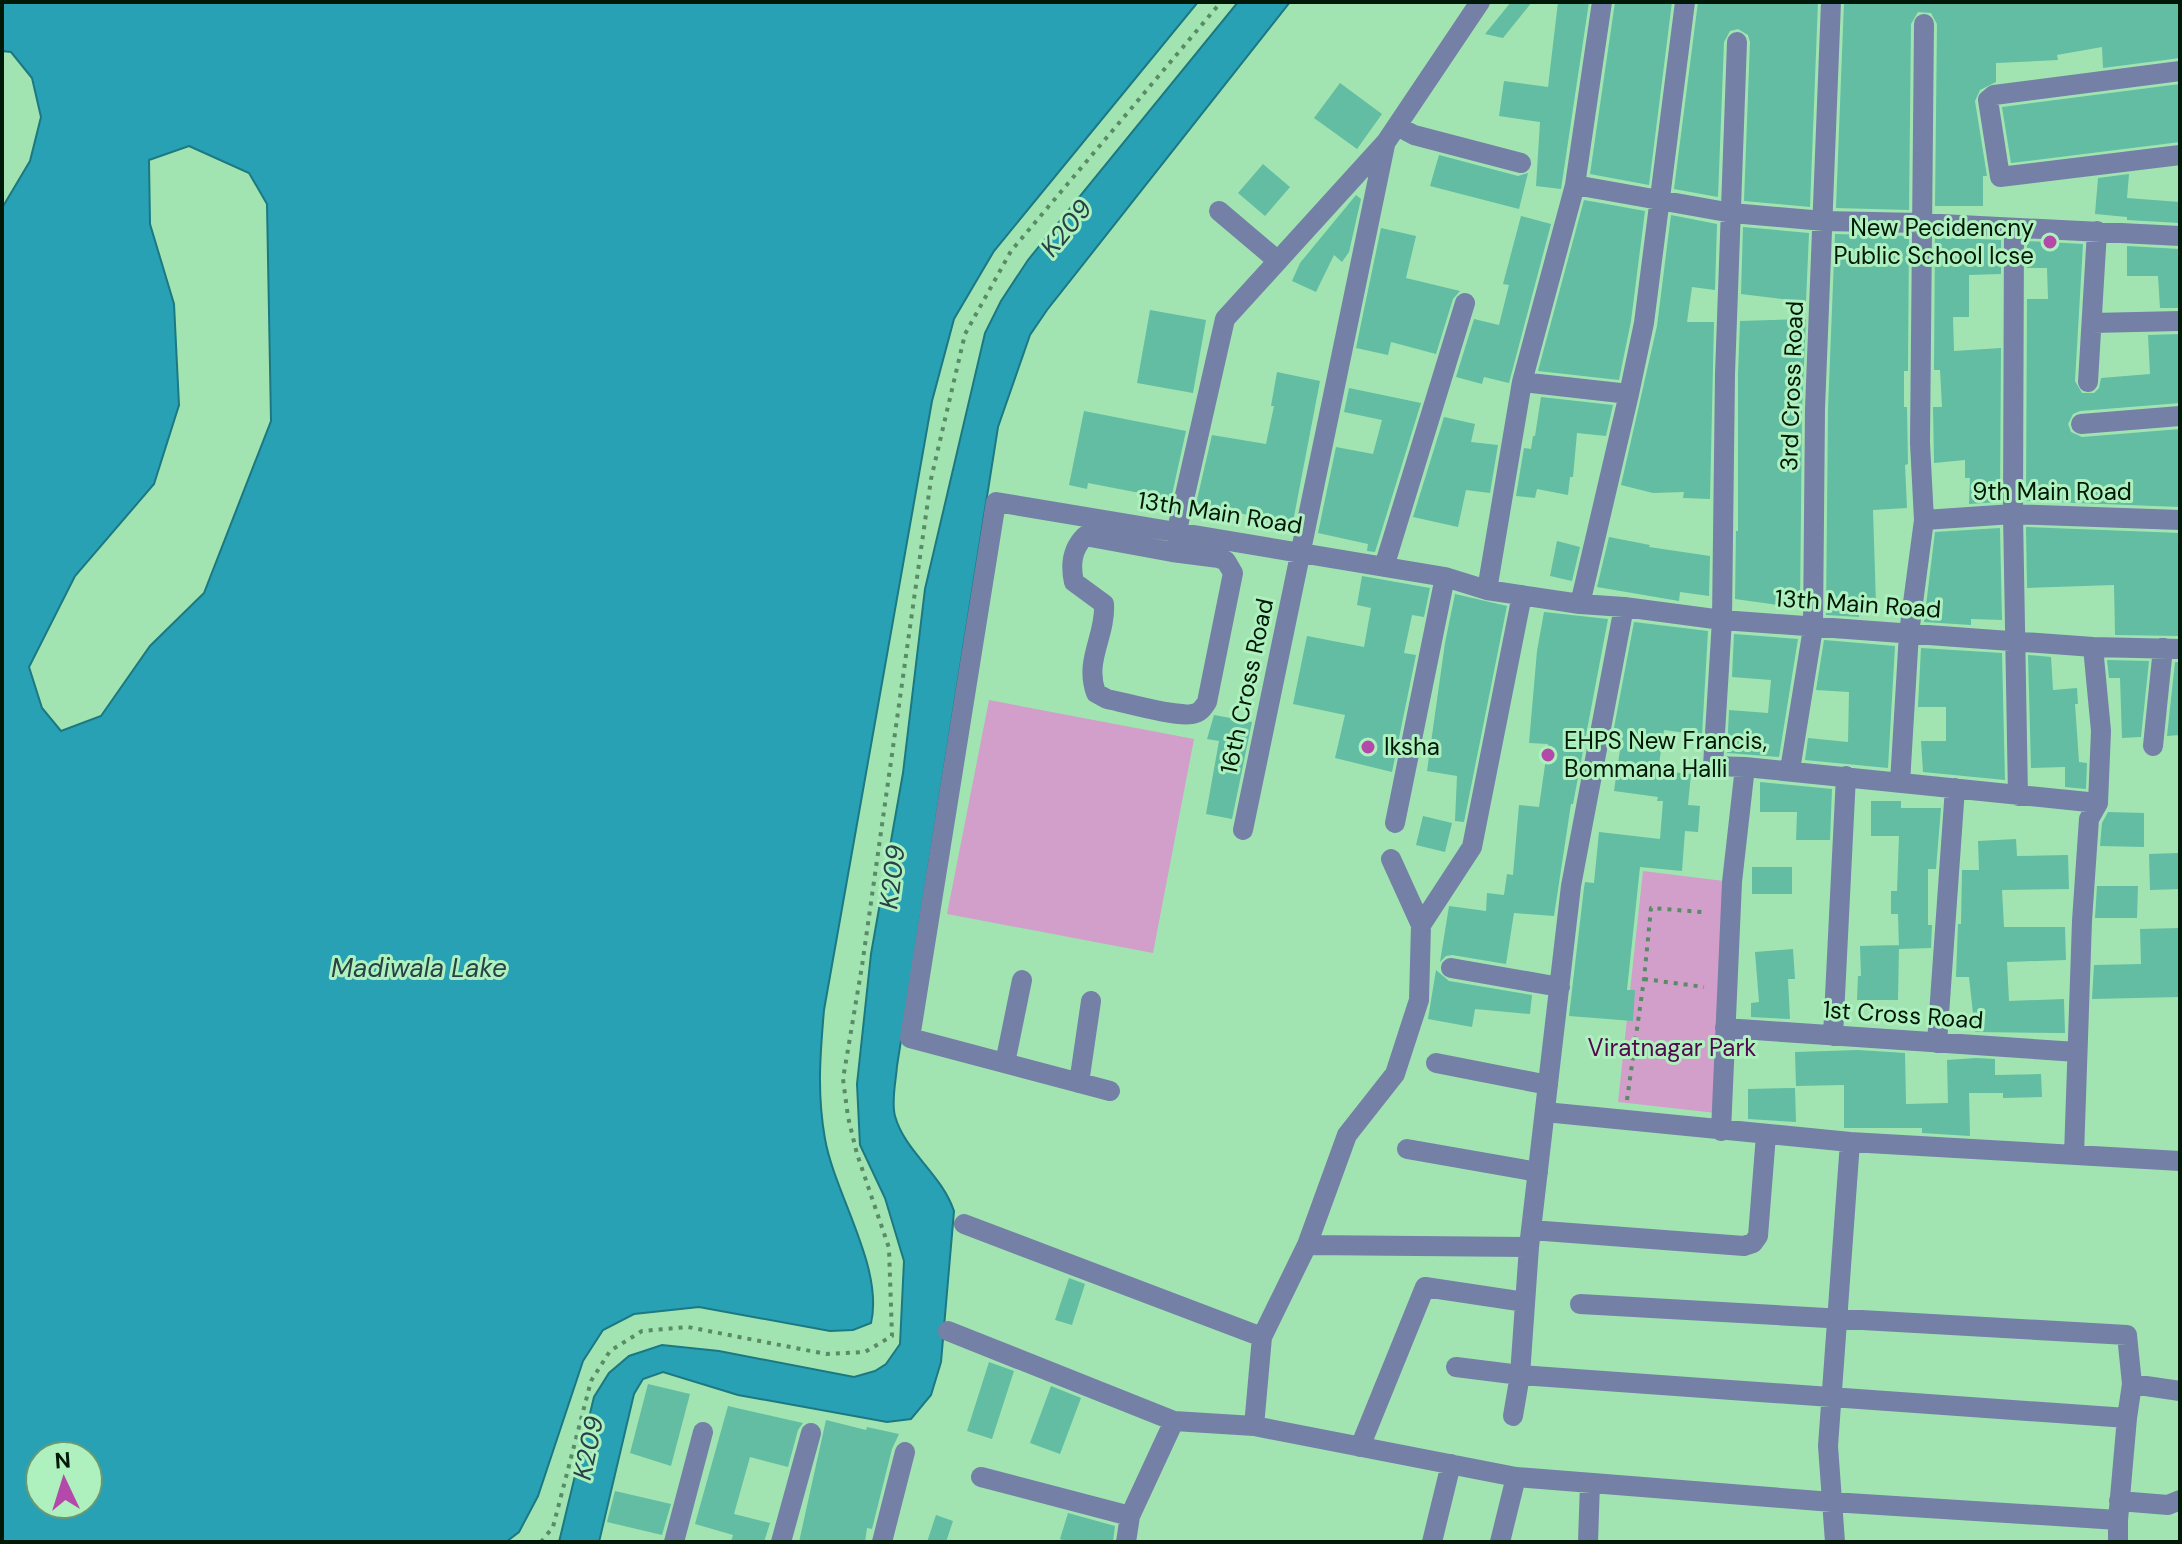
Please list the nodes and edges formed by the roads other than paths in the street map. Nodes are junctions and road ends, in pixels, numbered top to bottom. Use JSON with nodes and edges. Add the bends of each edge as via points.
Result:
{"nodes":[{"id":1,"x":1480,"y":2,"type":"edge"},
{"id":2,"x":1602,"y":2,"type":"edge"},
{"id":3,"x":1685,"y":2,"type":"edge"},
{"id":4,"x":1831,"y":2,"type":"edge"},
{"id":5,"x":1924,"y":24,"type":"dead end"},
{"id":6,"x":1737,"y":42,"type":"dead end"},
{"id":7,"x":2180,"y":71,"type":"edge"},
{"id":8,"x":1391,"y":134,"type":"junction"},
{"id":9,"x":2180,"y":155,"type":"edge"},
{"id":10,"x":1521,"y":163,"type":"dead end"},
{"id":11,"x":1575,"y":185,"type":"junction"},
{"id":12,"x":1658,"y":200,"type":"junction"},
{"id":13,"x":1219,"y":211,"type":"dead end"},
{"id":14,"x":1732,"y":213,"type":"junction"},
{"id":15,"x":1824,"y":221,"type":"junction"},
{"id":16,"x":1921,"y":223,"type":"junction"},
{"id":17,"x":2014,"y":228,"type":"junction"},
{"id":18,"x":2097,"y":231,"type":"junction"},
{"id":19,"x":2180,"y":236,"type":"edge"},
{"id":20,"x":1278,"y":261,"type":"junction"},
{"id":21,"x":1465,"y":303,"type":"dead end"},
{"id":22,"x":2180,"y":321,"type":"edge"},
{"id":23,"x":2092,"y":323,"type":"junction"},
{"id":24,"x":1522,"y":382,"type":"junction"},
{"id":25,"x":2088,"y":382,"type":"dead end"},
{"id":26,"x":1629,"y":394,"type":"junction"},
{"id":27,"x":2180,"y":416,"type":"edge"},
{"id":28,"x":2081,"y":424,"type":"dead end"},
{"id":29,"x":2013,"y":514,"type":"junction"},
{"id":30,"x":1924,"y":520,"type":"junction"},
{"id":31,"x":2180,"y":520,"type":"edge"},
{"id":32,"x":1174,"y":542,"type":"junction"},
{"id":33,"x":1301,"y":553,"type":"junction"},
{"id":34,"x":1384,"y":567,"type":"junction"},
{"id":35,"x":1445,"y":577,"type":"junction"},
{"id":36,"x":1487,"y":590,"type":"junction"},
{"id":37,"x":1522,"y":595,"type":"junction"},
{"id":38,"x":1580,"y":604,"type":"junction"},
{"id":39,"x":1624,"y":607,"type":"junction"},
{"id":40,"x":1722,"y":620,"type":"junction"},
{"id":41,"x":1813,"y":628,"type":"junction"},
{"id":42,"x":1909,"y":633,"type":"junction"},
{"id":43,"x":2016,"y":641,"type":"junction"},
{"id":44,"x":2093,"y":647,"type":"junction"},
{"id":45,"x":2172,"y":648,"type":"edge"},
{"id":46,"x":2153,"y":746,"type":"dead end"},
{"id":47,"x":1745,"y":767,"type":"junction"},
{"id":48,"x":1790,"y":770,"type":"junction"},
{"id":49,"x":1846,"y":776,"type":"junction"},
{"id":50,"x":1900,"y":783,"type":"junction"},
{"id":51,"x":1955,"y":788,"type":"junction"},
{"id":52,"x":2018,"y":796,"type":"junction"},
{"id":53,"x":2098,"y":803,"type":"junction"},
{"id":54,"x":1395,"y":823,"type":"dead end"},
{"id":55,"x":1243,"y":830,"type":"dead end"},
{"id":56,"x":1391,"y":859,"type":"dead end"},
{"id":57,"x":1421,"y":925,"type":"junction"},
{"id":58,"x":1451,"y":968,"type":"dead end"},
{"id":59,"x":1022,"y":980,"type":"dead end"},
{"id":60,"x":1560,"y":987,"type":"junction"},
{"id":61,"x":1091,"y":1001,"type":"dead end"},
{"id":62,"x":1725,"y":1028,"type":"junction"},
{"id":63,"x":1833,"y":1036,"type":"junction"},
{"id":64,"x":1937,"y":1043,"type":"junction"},
{"id":65,"x":2077,"y":1052,"type":"junction"},
{"id":66,"x":1005,"y":1063,"type":"junction"},
{"id":67,"x":1436,"y":1063,"type":"dead end"},
{"id":68,"x":1079,"y":1083,"type":"junction"},
{"id":69,"x":1548,"y":1085,"type":"junction"},
{"id":70,"x":1110,"y":1091,"type":"dead end"},
{"id":71,"x":1545,"y":1112,"type":"junction"},
{"id":72,"x":1721,"y":1131,"type":"junction"},
{"id":73,"x":1766,"y":1135,"type":"junction"},
{"id":74,"x":1850,"y":1142,"type":"junction"},
{"id":75,"x":1407,"y":1149,"type":"dead end"},
{"id":76,"x":2074,"y":1155,"type":"junction"},
{"id":77,"x":2180,"y":1161,"type":"edge"},
{"id":78,"x":1538,"y":1172,"type":"junction"},
{"id":79,"x":964,"y":1224,"type":"dead end"},
{"id":80,"x":1530,"y":1239,"type":"junction"},
{"id":81,"x":1307,"y":1245,"type":"junction"},
{"id":82,"x":1525,"y":1302,"type":"junction"},
{"id":83,"x":1580,"y":1304,"type":"dead end"},
{"id":84,"x":1837,"y":1319,"type":"junction"},
{"id":85,"x":948,"y":1331,"type":"dead end"},
{"id":86,"x":1262,"y":1337,"type":"junction"},
{"id":87,"x":1456,"y":1367,"type":"dead end"},
{"id":88,"x":1520,"y":1375,"type":"junction"},
{"id":89,"x":2132,"y":1384,"type":"junction"},
{"id":90,"x":2180,"y":1391,"type":"edge"},
{"id":91,"x":1832,"y":1397,"type":"junction"},
{"id":92,"x":1513,"y":1416,"type":"dead end"},
{"id":93,"x":2127,"y":1418,"type":"junction"},
{"id":94,"x":1174,"y":1421,"type":"junction"},
{"id":95,"x":1254,"y":1426,"type":"junction"},
{"id":96,"x":703,"y":1432,"type":"dead end"},
{"id":97,"x":811,"y":1433,"type":"dead end"},
{"id":98,"x":1360,"y":1447,"type":"junction"},
{"id":99,"x":905,"y":1452,"type":"dead end"},
{"id":100,"x":1451,"y":1464,"type":"junction"},
{"id":101,"x":981,"y":1477,"type":"dead end"},
{"id":102,"x":1516,"y":1477,"type":"junction"},
{"id":103,"x":1590,"y":1483,"type":"junction"},
{"id":104,"x":2180,"y":1500,"type":"edge"},
{"id":105,"x":1832,"y":1502,"type":"junction"},
{"id":106,"x":2118,"y":1510,"type":"junction"},
{"id":107,"x":1130,"y":1516,"type":"junction"},
{"id":108,"x":674,"y":1542,"type":"edge"},
{"id":109,"x":781,"y":1542,"type":"edge"},
{"id":110,"x":882,"y":1542,"type":"edge"},
{"id":111,"x":1126,"y":1542,"type":"edge"},
{"id":112,"x":1432,"y":1542,"type":"edge"},
{"id":113,"x":1500,"y":1542,"type":"edge"},
{"id":114,"x":1588,"y":1542,"type":"edge"},
{"id":115,"x":1835,"y":1542,"type":"edge"},
{"id":116,"x":2118,"y":1542,"type":"edge"}],
"edges":[{"from":1,"to":8,"type":"street"},
{"from":2,"to":11,"type":"street"},
{"from":3,"to":12,"type":"street"},
{"from":4,"to":15,"type":"street","name":"3rd Cross Road"},
{"from":5,"to":16,"type":"street"},
{"from":6,"to":14,"type":"street"},
{"from":7,"to":9,"type":"street","via":[[1994,95],[1988,100],[2000,177]]},
{"from":8,"to":10,"type":"street","via":[[1414,135]]},
{"from":8,"to":20,"type":"street"},
{"from":8,"to":33,"type":"street","name":"16th Cross Road"},
{"from":11,"to":12,"type":"street"},
{"from":11,"to":24,"type":"street"},
{"from":12,"to":14,"type":"street"},
{"from":12,"to":26,"type":"street","via":[[1644,323]]},
{"from":13,"to":20,"type":"street"},
{"from":14,"to":15,"type":"street"},
{"from":14,"to":40,"type":"street"},
{"from":15,"to":16,"type":"street"},
{"from":15,"to":41,"type":"street","name":"3rd Cross Road"},
{"from":16,"to":17,"type":"street"},
{"from":16,"to":30,"type":"street"},
{"from":17,"to":18,"type":"street"},
{"from":17,"to":29,"type":"street"},
{"from":18,"to":19,"type":"street"},
{"from":18,"to":23,"type":"street"},
{"from":20,"to":32,"type":"street","via":[[1225,319]]},
{"from":21,"to":34,"type":"street"},
{"from":22,"to":23,"type":"street"},
{"from":23,"to":25,"type":"street"},
{"from":24,"to":26,"type":"street"},
{"from":24,"to":36,"type":"street"},
{"from":26,"to":38,"type":"street"},
{"from":27,"to":28,"type":"street"},
{"from":29,"to":30,"type":"street","name":"9th Main Road"},
{"from":29,"to":31,"type":"street","name":"9th Main Road"},
{"from":29,"to":43,"type":"street"},
{"from":30,"to":42,"type":"street"},
{"from":32,"to":32,"type":"street","via":[[1226,561],[1233,573],[1207,702],[1194,714],[1096,693],[1092,669],[1104,604],[1074,582],[1071,569],[1077,544],[1085,536]]},
{"from":32,"to":33,"type":"street","name":"13th Main Road"},
{"from":32,"to":66,"type":"street","name":"13th Main Road","via":[[996,502],[910,1038]]},
{"from":33,"to":34,"type":"street","name":"13th Main Road"},
{"from":33,"to":55,"type":"street","name":"16th Cross Road"},
{"from":34,"to":35,"type":"street","name":"13th Main Road"},
{"from":35,"to":36,"type":"street","name":"13th Main Road"},
{"from":35,"to":54,"type":"street"},
{"from":36,"to":37,"type":"street","name":"13th Main Road"},
{"from":37,"to":38,"type":"street","name":"13th Main Road"},
{"from":37,"to":57,"type":"street","via":[[1472,847]]},
{"from":38,"to":39,"type":"street","name":"13th Main Road"},
{"from":39,"to":40,"type":"street","name":"13th Main Road"},
{"from":39,"to":60,"type":"street","via":[[1571,886]]},
{"from":40,"to":41,"type":"street","name":"13th Main Road"},
{"from":40,"to":47,"type":"street","via":[[1713,766]]},
{"from":41,"to":42,"type":"street","name":"13th Main Road"},
{"from":41,"to":48,"type":"street","name":"3rd Cross Road"},
{"from":42,"to":43,"type":"street","name":"13th Main Road"},
{"from":42,"to":50,"type":"street"},
{"from":43,"to":44,"type":"street","name":"13th Main Road"},
{"from":43,"to":52,"type":"street"},
{"from":44,"to":45,"type":"street","name":"13th Main Road"},
{"from":44,"to":53,"type":"street","via":[[2101,731]]},
{"from":45,"to":46,"type":"street"},
{"from":47,"to":48,"type":"street"},
{"from":47,"to":62,"type":"street","via":[[1732,882]]},
{"from":48,"to":49,"type":"street"},
{"from":49,"to":50,"type":"street"},
{"from":49,"to":63,"type":"street"},
{"from":50,"to":51,"type":"street"},
{"from":51,"to":52,"type":"street"},
{"from":51,"to":64,"type":"street"},
{"from":52,"to":53,"type":"street"},
{"from":53,"to":65,"type":"street","via":[[2089,819]]},
{"from":56,"to":57,"type":"street"},
{"from":57,"to":81,"type":"street","via":[[1419,1000],[1395,1074],[1347,1135]]},
{"from":58,"to":60,"type":"street"},
{"from":59,"to":66,"type":"street"},
{"from":60,"to":69,"type":"street"},
{"from":61,"to":68,"type":"street"},
{"from":62,"to":63,"type":"street","name":"1st Cross Road"},
{"from":62,"to":72,"type":"street"},
{"from":63,"to":64,"type":"street","name":"1st Cross Road"},
{"from":64,"to":65,"type":"street","name":"1st Cross Road"},
{"from":65,"to":76,"type":"street"},
{"from":66,"to":68,"type":"street","name":"13th Main Road"},
{"from":67,"to":69,"type":"street"},
{"from":68,"to":70,"type":"street","name":"13th Main Road"},
{"from":69,"to":71,"type":"street"},
{"from":71,"to":72,"type":"street"},
{"from":71,"to":78,"type":"street"},
{"from":72,"to":73,"type":"street"},
{"from":73,"to":74,"type":"street"},
{"from":73,"to":80,"type":"street","via":[[1758,1236],[1753,1243]]},
{"from":74,"to":76,"type":"street"},
{"from":74,"to":84,"type":"street"},
{"from":75,"to":78,"type":"street"},
{"from":76,"to":77,"type":"street"},
{"from":78,"to":80,"type":"street"},
{"from":79,"to":86,"type":"street"},
{"from":80,"to":81,"type":"street"},
{"from":80,"to":82,"type":"street"},
{"from":81,"to":86,"type":"street"},
{"from":82,"to":88,"type":"street"},
{"from":82,"to":98,"type":"street","via":[[1425,1287]]},
{"from":83,"to":84,"type":"street"},
{"from":84,"to":89,"type":"street","via":[[2127,1335]]},
{"from":84,"to":91,"type":"street"},
{"from":85,"to":94,"type":"street"},
{"from":86,"to":95,"type":"street"},
{"from":87,"to":88,"type":"street"},
{"from":88,"to":91,"type":"street"},
{"from":88,"to":92,"type":"street"},
{"from":89,"to":90,"type":"street"},
{"from":89,"to":93,"type":"street"},
{"from":91,"to":93,"type":"street"},
{"from":91,"to":105,"type":"street"},
{"from":93,"to":106,"type":"street"},
{"from":94,"to":95,"type":"street"},
{"from":94,"to":107,"type":"street"},
{"from":95,"to":98,"type":"street"},
{"from":96,"to":108,"type":"street"},
{"from":97,"to":109,"type":"street"},
{"from":98,"to":100,"type":"street"},
{"from":99,"to":110,"type":"street"},
{"from":100,"to":102,"type":"street"},
{"from":100,"to":112,"type":"street"},
{"from":101,"to":107,"type":"street"},
{"from":102,"to":103,"type":"street"},
{"from":102,"to":113,"type":"street"},
{"from":103,"to":105,"type":"street"},
{"from":103,"to":114,"type":"street"},
{"from":104,"to":106,"type":"street"},
{"from":105,"to":106,"type":"street"},
{"from":105,"to":115,"type":"street"},
{"from":106,"to":116,"type":"street"},
{"from":107,"to":111,"type":"street"}]}
